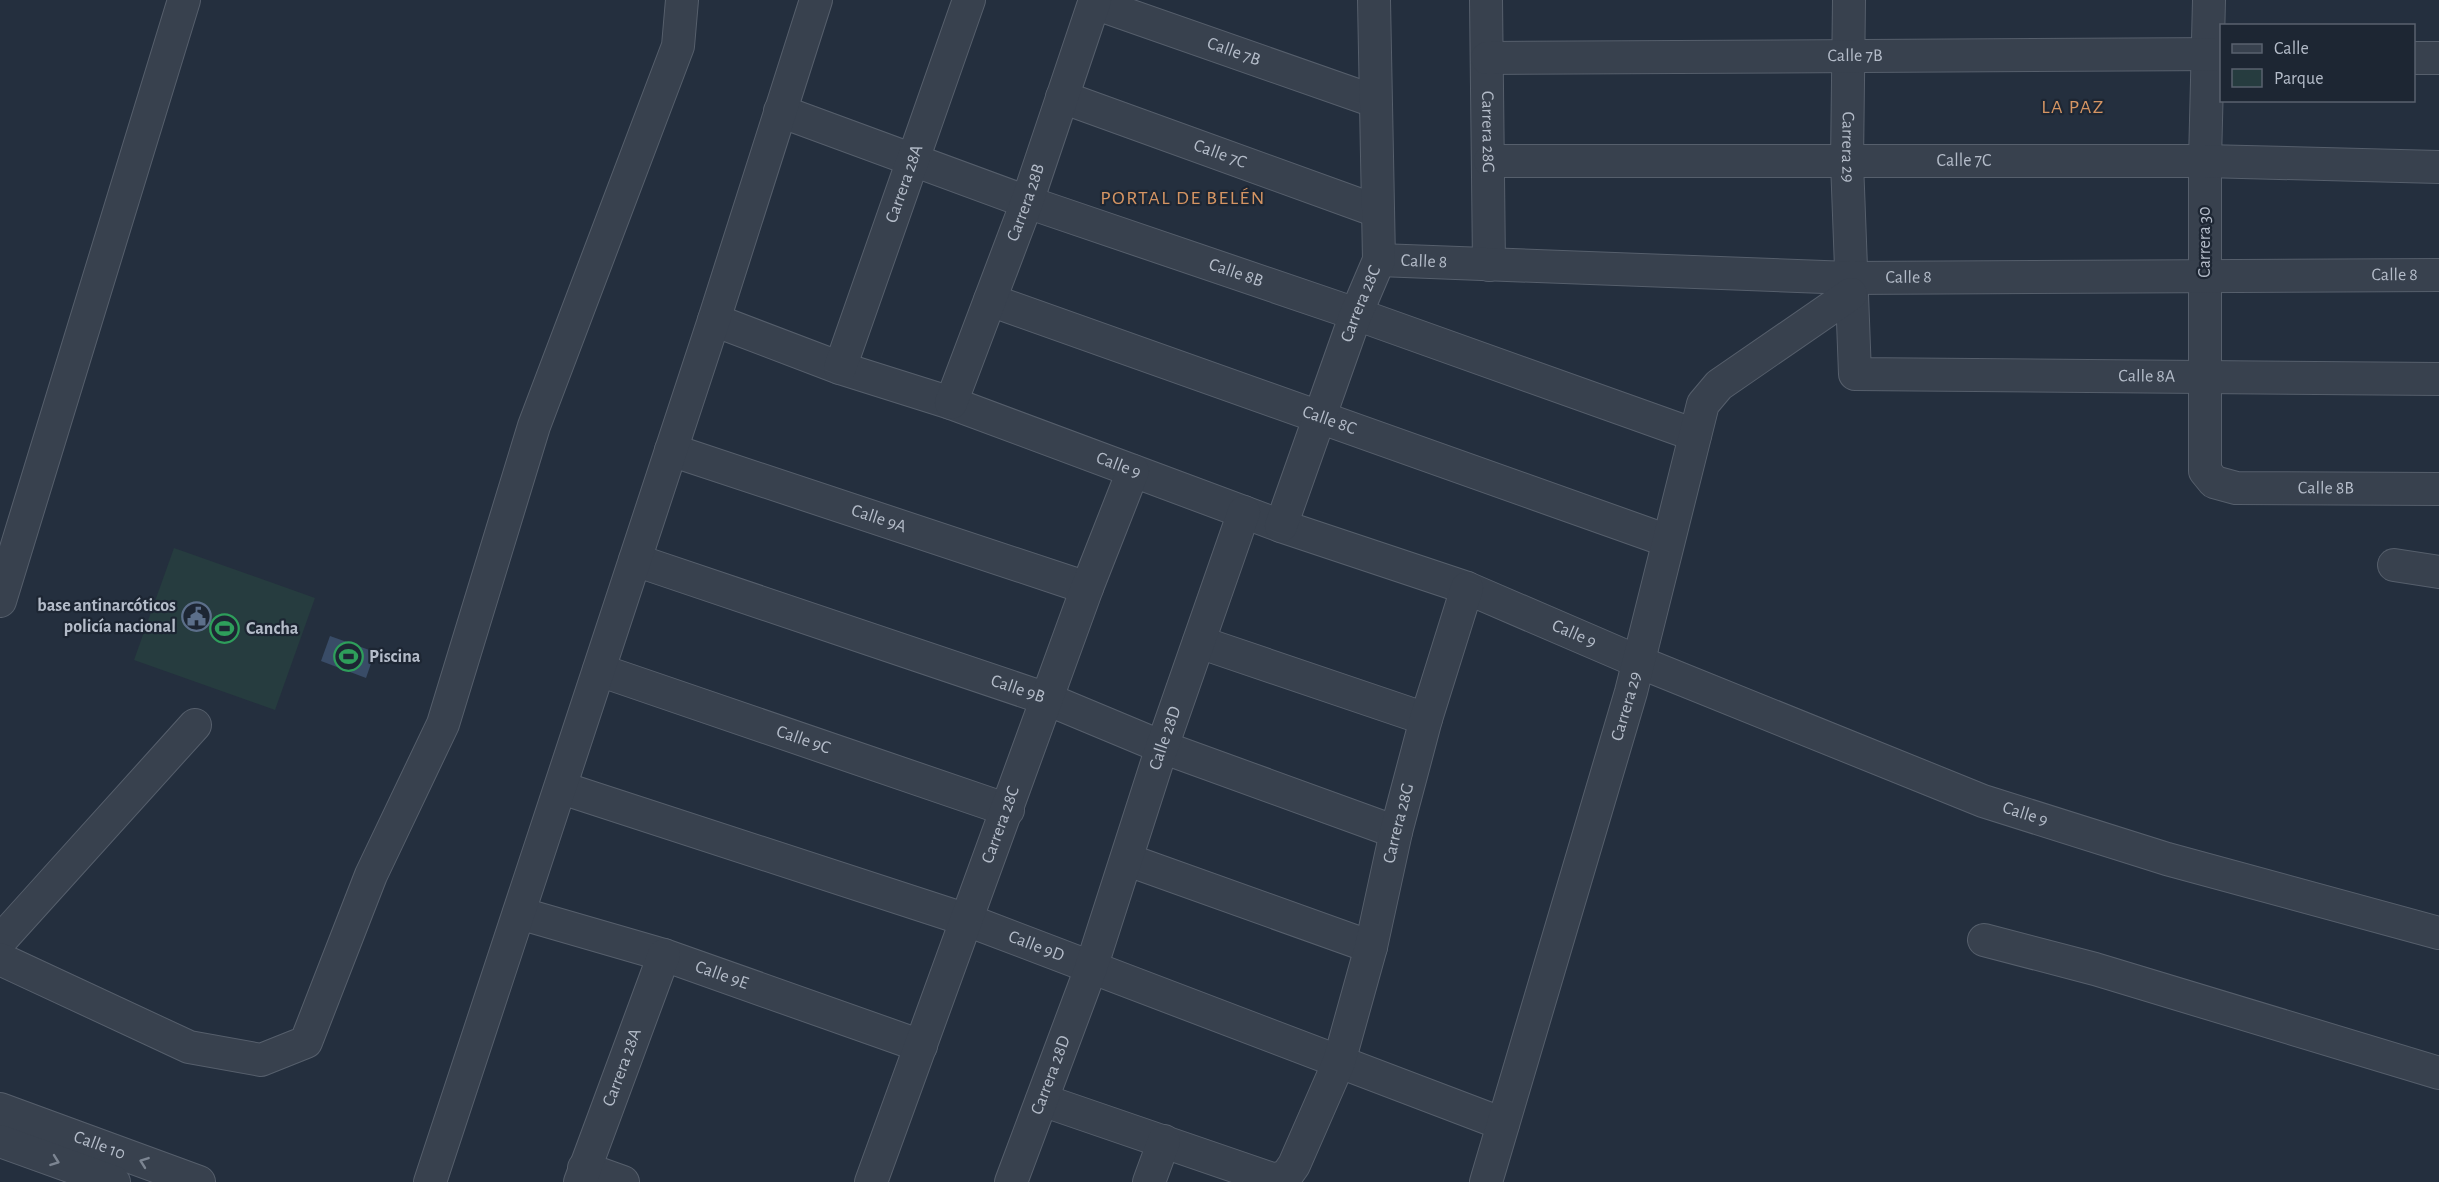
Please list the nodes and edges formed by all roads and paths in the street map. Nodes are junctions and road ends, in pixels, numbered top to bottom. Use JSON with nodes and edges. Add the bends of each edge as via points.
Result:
{"nodes":[{"id":1,"x":184,"y":0,"type":"edge"},
{"id":2,"x":682,"y":0,"type":"edge"},
{"id":3,"x":816,"y":0,"type":"edge"},
{"id":4,"x":969,"y":0,"type":"edge"},
{"id":5,"x":1374,"y":0,"type":"edge"},
{"id":6,"x":1486,"y":0,"type":"edge"},
{"id":7,"x":1849,"y":0,"type":"edge"},
{"id":8,"x":2209,"y":0,"type":"edge"},
{"id":9,"x":1095,"y":1,"type":"edge"},
{"id":10,"x":2215,"y":54,"type":"edge"},
{"id":11,"x":1849,"y":55,"type":"junction"},
{"id":12,"x":1487,"y":58,"type":"junction"},
{"id":13,"x":2415,"y":58,"type":"edge"},
{"id":14,"x":2439,"y":58,"type":"edge"},
{"id":15,"x":1062,"y":97,"type":"junction"},
{"id":16,"x":1374,"y":101,"type":"junction"},
{"id":17,"x":780,"y":111,"type":"junction"},
{"id":18,"x":914,"y":160,"type":"junction"},
{"id":19,"x":1490,"y":161,"type":"junction"},
{"id":20,"x":2205,"y":161,"type":"junction"},
{"id":21,"x":1847,"y":162,"type":"junction"},
{"id":22,"x":2439,"y":167,"type":"edge"},
{"id":23,"x":1027,"y":202,"type":"junction"},
{"id":24,"x":1377,"y":211,"type":"junction"},
{"id":25,"x":1379,"y":260,"type":"junction"},
{"id":26,"x":1489,"y":265,"type":"junction"},
{"id":27,"x":2205,"y":275,"type":"junction"},
{"id":28,"x":2439,"y":275,"type":"edge"},
{"id":29,"x":1850,"y":286,"type":"junction"},
{"id":30,"x":990,"y":300,"type":"junction"},
{"id":31,"x":1356,"y":314,"type":"junction"},
{"id":32,"x":714,"y":320,"type":"junction"},
{"id":33,"x":840,"y":368,"type":"junction"},
{"id":34,"x":1855,"y":374,"type":"joint"},
{"id":35,"x":2207,"y":379,"type":"junction"},
{"id":36,"x":2439,"y":379,"type":"edge"},
{"id":37,"x":951,"y":403,"type":"junction"},
{"id":38,"x":1321,"y":417,"type":"junction"},
{"id":39,"x":1695,"y":435,"type":"junction"},
{"id":40,"x":671,"y":450,"type":"junction"},
{"id":41,"x":1133,"y":471,"type":"junction"},
{"id":42,"x":2214,"y":482,"type":"joint"},
{"id":43,"x":2439,"y":489,"type":"edge"},
{"id":44,"x":1244,"y":512,"type":"junction"},
{"id":45,"x":1281,"y":526,"type":"junction"},
{"id":46,"x":1668,"y":541,"type":"junction"},
{"id":47,"x":635,"y":560,"type":"junction"},
{"id":48,"x":2394,"y":565,"type":"dead end"},
{"id":49,"x":2439,"y":572,"type":"edge"},
{"id":50,"x":1087,"y":588,"type":"junction"},
{"id":51,"x":1467,"y":588,"type":"junction"},
{"id":52,"x":0,"y":601,"type":"edge"},
{"id":53,"x":1199,"y":642,"type":"junction"},
{"id":54,"x":1639,"y":662,"type":"junction"},
{"id":55,"x":599,"y":670,"type":"junction"},
{"id":56,"x":1047,"y":699,"type":"junction"},
{"id":57,"x":1426,"y":719,"type":"junction"},
{"id":58,"x":195,"y":725,"type":"dead end"},
{"id":59,"x":1162,"y":747,"type":"junction"},
{"id":60,"x":562,"y":788,"type":"junction"},
{"id":61,"x":1008,"y":810,"type":"junction"},
{"id":62,"x":1396,"y":832,"type":"junction"},
{"id":63,"x":1128,"y":860,"type":"junction"},
{"id":64,"x":519,"y":913,"type":"junction"},
{"id":65,"x":967,"y":920,"type":"junction"},
{"id":66,"x":2439,"y":933,"type":"edge"},
{"id":67,"x":1984,"y":940,"type":"dead end"},
{"id":68,"x":0,"y":941,"type":"edge"},
{"id":69,"x":1371,"y":947,"type":"junction"},
{"id":70,"x":664,"y":955,"type":"junction"},
{"id":71,"x":0,"y":959,"type":"edge"},
{"id":72,"x":1091,"y":968,"type":"junction"},
{"id":73,"x":921,"y":1046,"type":"junction"},
{"id":74,"x":1339,"y":1062,"type":"junction"},
{"id":75,"x":2439,"y":1073,"type":"edge"},
{"id":76,"x":1042,"y":1100,"type":"junction"},
{"id":77,"x":0,"y":1109,"type":"edge"},
{"id":78,"x":1503,"y":1124,"type":"junction"},
{"id":79,"x":0,"y":1141,"type":"edge"},
{"id":80,"x":1164,"y":1141,"type":"junction"},
{"id":81,"x":582,"y":1175,"type":"edge"},
{"id":82,"x":114,"y":1182,"type":"edge"},
{"id":83,"x":199,"y":1182,"type":"edge"},
{"id":84,"x":430,"y":1182,"type":"edge"},
{"id":85,"x":624,"y":1182,"type":"edge"},
{"id":86,"x":871,"y":1182,"type":"edge"},
{"id":87,"x":1011,"y":1182,"type":"edge"},
{"id":88,"x":1149,"y":1182,"type":"edge"},
{"id":89,"x":1485,"y":1182,"type":"edge"}],
"edges":[{"from":1,"to":52,"type":"street"},
{"from":2,"to":71,"type":"street","via":[[678,46],[534,426],[443,724],[371,875],[306,1042],[261,1060],[189,1047]]},
{"from":3,"to":17,"type":"street"},
{"from":4,"to":18,"type":"street","name":"Carrera 28A"},
{"from":5,"to":16,"type":"street","name":"Carrera 28C"},
{"from":6,"to":12,"type":"street","name":"Carrera 28G"},
{"from":7,"to":11,"type":"street","name":"Carrera 29"},
{"from":8,"to":10,"type":"street","name":"Carrera 30"},
{"from":9,"to":15,"type":"street","name":"Carrera 28B"},
{"from":9,"to":16,"type":"street","name":"Calle 7B"},
{"from":10,"to":11,"type":"street","name":"Calle 7B"},
{"from":10,"to":20,"type":"street","name":"Carrera 30"},
{"from":11,"to":12,"type":"street","name":"Calle 7B"},
{"from":11,"to":21,"type":"street","name":"Carrera 29"},
{"from":12,"to":19,"type":"street","name":"Carrera 28G"},
{"from":13,"to":14,"type":"street"},
{"from":15,"to":23,"type":"street","name":"Carrera 28B"},
{"from":15,"to":24,"type":"street","name":"Calle 7C"},
{"from":16,"to":24,"type":"street","name":"Carrera 28C"},
{"from":17,"to":18,"type":"street","name":"Calle 8B"},
{"from":17,"to":32,"type":"street"},
{"from":18,"to":23,"type":"street","name":"Calle 8B"},
{"from":18,"to":33,"type":"street","name":"Carrera 28A"},
{"from":19,"to":21,"type":"street","name":"Calle 7C"},
{"from":19,"to":26,"type":"street","name":"Carrera 28G"},
{"from":20,"to":21,"type":"street","name":"Calle 7C"},
{"from":20,"to":22,"type":"street","name":"Calle 7C"},
{"from":20,"to":27,"type":"street","name":"Carrera 30"},
{"from":21,"to":29,"type":"street","name":"Carrera 29"},
{"from":23,"to":30,"type":"street","name":"Carrera 28B"},
{"from":23,"to":31,"type":"street","name":"Calle 8B"},
{"from":24,"to":25,"type":"street","name":"Carrera 28C"},
{"from":25,"to":26,"type":"street","name":"Calle 8"},
{"from":25,"to":31,"type":"street","name":"Carrera 28C"},
{"from":26,"to":29,"type":"street","name":"Calle 8"},
{"from":27,"to":28,"type":"street","name":"Calle 8"},
{"from":27,"to":29,"type":"street","name":"Calle 8"},
{"from":27,"to":35,"type":"street","name":"Carrera 30"},
{"from":29,"to":34,"type":"street","name":"Carrera 29"},
{"from":29,"to":39,"type":"street","name":"Carrera 29","via":[[1719,385],[1703,404]]},
{"from":30,"to":37,"type":"street","name":"Carrera 28B"},
{"from":30,"to":38,"type":"street","name":"Calle 8C"},
{"from":31,"to":38,"type":"street","name":"Carrera 28C"},
{"from":31,"to":39,"type":"street","name":"Calle 8B"},
{"from":32,"to":33,"type":"street","name":"Calle 9"},
{"from":32,"to":40,"type":"street"},
{"from":33,"to":37,"type":"street","name":"Calle 9"},
{"from":34,"to":35,"type":"street","name":"Calle 8A"},
{"from":35,"to":36,"type":"street","name":"Calle 8A"},
{"from":35,"to":42,"type":"street","name":"Carrera 30","via":[[2205,471]]},
{"from":37,"to":41,"type":"street","name":"Calle 9"},
{"from":38,"to":45,"type":"street","name":"Carrera 28C"},
{"from":38,"to":46,"type":"street","name":"Calle 8C"},
{"from":39,"to":46,"type":"street","name":"Carrera 29"},
{"from":40,"to":47,"type":"street"},
{"from":40,"to":50,"type":"street","name":"Calle 9A"},
{"from":41,"to":44,"type":"street","name":"Calle 9"},
{"from":41,"to":50,"type":"street","name":"Carrera 28C"},
{"from":42,"to":43,"type":"street","name":"Calle 8B","via":[[2236,489]]},
{"from":44,"to":45,"type":"street","name":"Calle 9"},
{"from":44,"to":53,"type":"street","name":"Calle 28D"},
{"from":45,"to":51,"type":"street","name":"Calle 9"},
{"from":46,"to":54,"type":"street","name":"Carrera 29"},
{"from":47,"to":55,"type":"street"},
{"from":47,"to":56,"type":"street","name":"Calle 9B"},
{"from":48,"to":49,"type":"street"},
{"from":50,"to":56,"type":"street","name":"Carrera 28C"},
{"from":51,"to":54,"type":"street","name":"Calle 9"},
{"from":51,"to":57,"type":"street","name":"Carrera 28G"},
{"from":53,"to":57,"type":"street"},
{"from":53,"to":59,"type":"street","name":"Calle 28D"},
{"from":54,"to":66,"type":"street","name":"Calle 9","via":[[1983,801],[2167,859]]},
{"from":54,"to":78,"type":"street","name":"Carrera 29"},
{"from":55,"to":60,"type":"street"},
{"from":55,"to":61,"type":"street","name":"Calle 9C"},
{"from":56,"to":59,"type":"street","name":"Calle 9B"},
{"from":56,"to":61,"type":"street","name":"Carrera 28C"},
{"from":57,"to":62,"type":"street","name":"Carrera 28G"},
{"from":58,"to":68,"type":"street"},
{"from":59,"to":62,"type":"street","name":"Calle 9B"},
{"from":59,"to":63,"type":"street","name":"Calle 28D"},
{"from":60,"to":64,"type":"street"},
{"from":60,"to":65,"type":"street","name":"Calle 9D"},
{"from":61,"to":65,"type":"street","name":"Carrera 28C"},
{"from":62,"to":69,"type":"street","name":"Carrera 28G"},
{"from":63,"to":69,"type":"street"},
{"from":63,"to":72,"type":"street","name":"Calle 28D"},
{"from":64,"to":70,"type":"street","name":"Calle 9E"},
{"from":64,"to":84,"type":"street"},
{"from":65,"to":72,"type":"street","name":"Calle 9D"},
{"from":65,"to":73,"type":"street","name":"Carrera 28C"},
{"from":67,"to":75,"type":"street","via":[[2095,969]]},
{"from":69,"to":74,"type":"street","name":"Carrera 28G"},
{"from":70,"to":73,"type":"street","name":"Calle 9E"},
{"from":70,"to":81,"type":"street","name":"Carrera 28A"},
{"from":72,"to":74,"type":"street","name":"Calle 9D"},
{"from":72,"to":76,"type":"street","name":"Carrera 28D"},
{"from":73,"to":86,"type":"street","name":"Carrera 28C"},
{"from":74,"to":78,"type":"street","name":"Calle 9D"},
{"from":74,"to":80,"type":"street","name":"Carrera 28G","via":[[1287,1175],[1275,1180]]},
{"from":76,"to":80,"type":"street"},
{"from":76,"to":87,"type":"street","name":"Carrera 28D"},
{"from":83,"to":77,"type":"street","name":"Calle 10","one_way":true},
{"from":78,"to":89,"type":"street","name":"Carrera 29"},
{"from":79,"to":82,"type":"street","name":"Calle 10","one_way":true},
{"from":80,"to":88,"type":"street"},
{"from":81,"to":85,"type":"street"}]}
